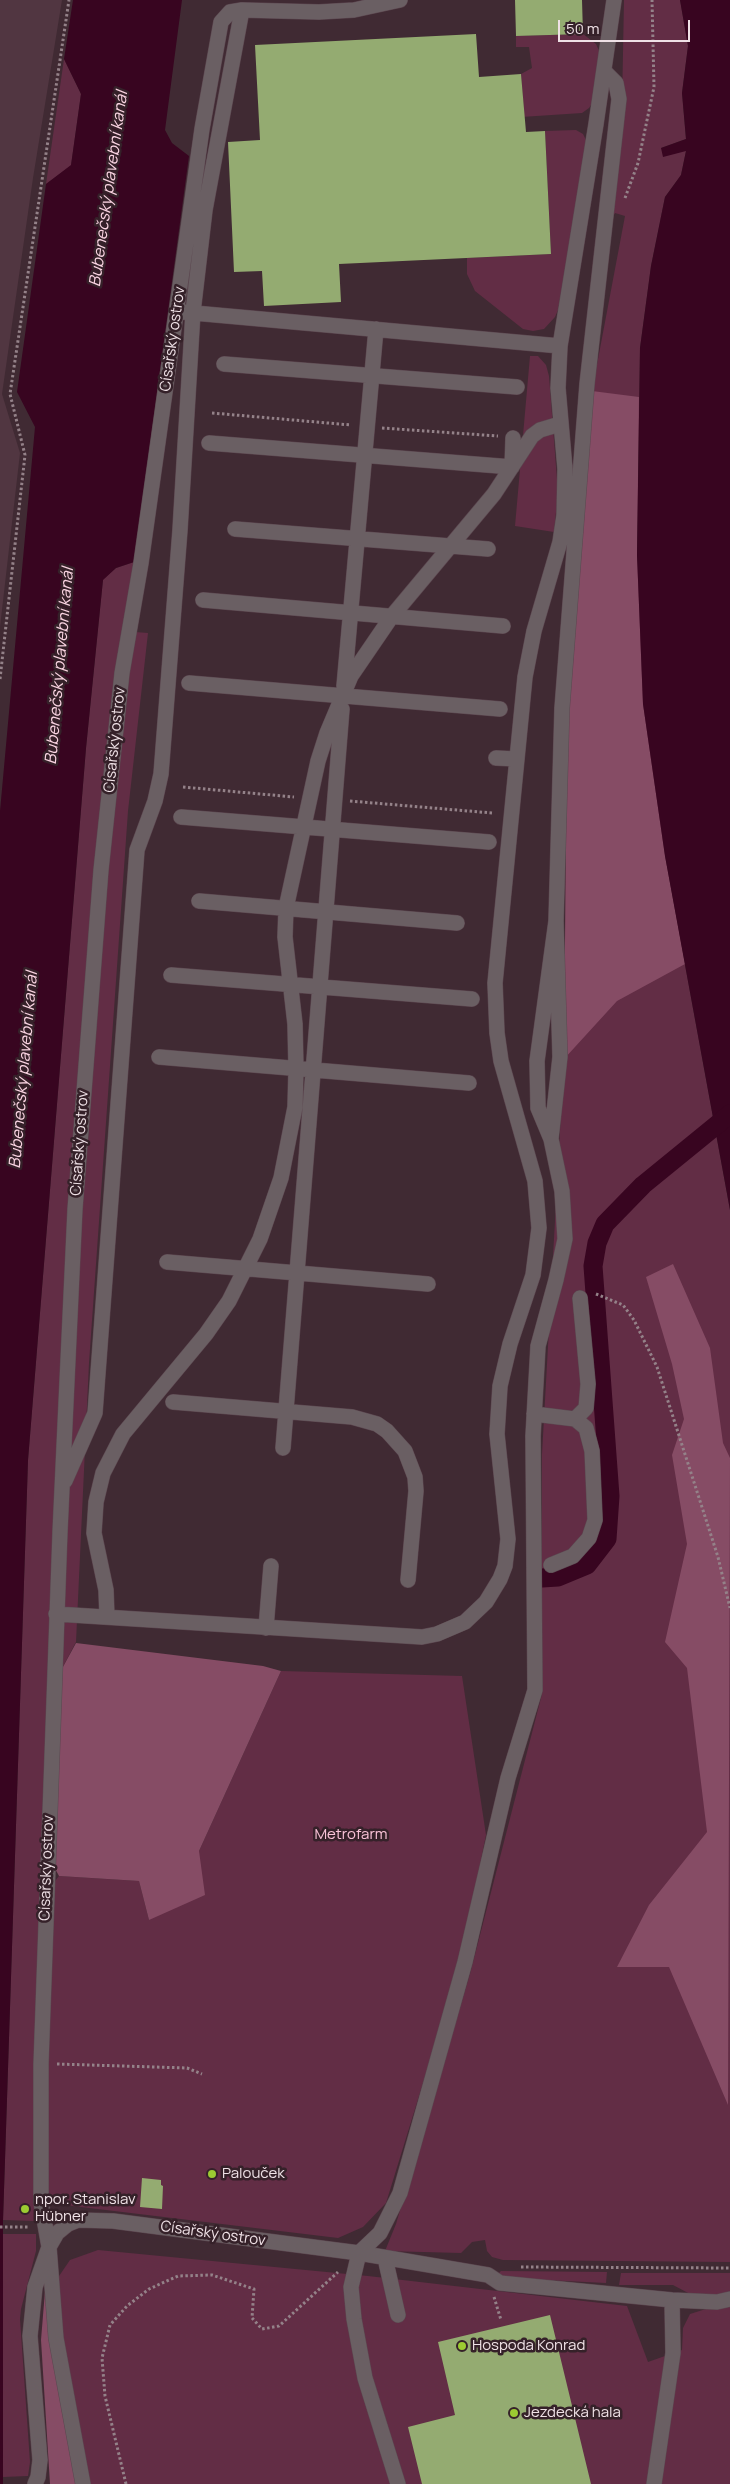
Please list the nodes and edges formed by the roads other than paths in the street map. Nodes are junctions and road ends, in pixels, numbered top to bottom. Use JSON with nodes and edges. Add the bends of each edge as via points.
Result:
{"nodes":[{"id":1,"x":400,"y":0,"type":"edge"},
{"id":2,"x":614,"y":0,"type":"edge"},
{"id":3,"x":242,"y":10,"type":"junction"},
{"id":4,"x":604,"y":71,"type":"junction"},
{"id":5,"x":177,"y":311,"type":"junction"},
{"id":6,"x":193,"y":312,"type":"junction"},
{"id":7,"x":376,"y":328,"type":"junction"},
{"id":8,"x":560,"y":346,"type":"junction"},
{"id":9,"x":224,"y":364,"type":"dead end"},
{"id":10,"x":371,"y":377,"type":"junction"},
{"id":11,"x":517,"y":388,"type":"dead end"},
{"id":12,"x":560,"y":424,"type":"junction"},
{"id":13,"x":513,"y":438,"type":"dead end"},
{"id":14,"x":209,"y":443,"type":"dead end"},
{"id":15,"x":364,"y":456,"type":"junction"},
{"id":16,"x":512,"y":467,"type":"junction"},
{"id":17,"x":235,"y":529,"type":"dead end"},
{"id":18,"x":357,"y":538,"type":"junction"},
{"id":19,"x":449,"y":545,"type":"junction"},
{"id":20,"x":488,"y":549,"type":"dead end"},
{"id":21,"x":203,"y":600,"type":"dead end"},
{"id":22,"x":351,"y":612,"type":"junction"},
{"id":23,"x":392,"y":616,"type":"junction"},
{"id":24,"x":503,"y":626,"type":"dead end"},
{"id":25,"x":189,"y":683,"type":"dead end"},
{"id":26,"x":343,"y":696,"type":"junction"},
{"id":27,"x":500,"y":709,"type":"dead end"},
{"id":28,"x":496,"y":758,"type":"dead end"},
{"id":29,"x":517,"y":759,"type":"junction"},
{"id":30,"x":181,"y":817,"type":"dead end"},
{"id":31,"x":303,"y":827,"type":"junction"},
{"id":32,"x":332,"y":829,"type":"junction"},
{"id":33,"x":489,"y":842,"type":"dead end"},
{"id":34,"x":199,"y":901,"type":"dead end"},
{"id":35,"x":286,"y":908,"type":"junction"},
{"id":36,"x":325,"y":912,"type":"junction"},
{"id":37,"x":556,"y":921,"type":"junction"},
{"id":38,"x":457,"y":923,"type":"dead end"},
{"id":39,"x":171,"y":975,"type":"dead end"},
{"id":40,"x":289,"y":984,"type":"junction"},
{"id":41,"x":319,"y":986,"type":"junction"},
{"id":42,"x":472,"y":999,"type":"dead end"},
{"id":43,"x":159,"y":1058,"type":"dead end"},
{"id":44,"x":296,"y":1069,"type":"junction"},
{"id":45,"x":312,"y":1071,"type":"junction"},
{"id":46,"x":469,"y":1083,"type":"dead end"},
{"id":47,"x":551,"y":1139,"type":"junction"},
{"id":48,"x":167,"y":1262,"type":"dead end"},
{"id":49,"x":247,"y":1269,"type":"junction"},
{"id":50,"x":298,"y":1273,"type":"junction"},
{"id":51,"x":428,"y":1284,"type":"dead end"},
{"id":52,"x":580,"y":1298,"type":"dead end"},
{"id":53,"x":173,"y":1402,"type":"dead end"},
{"id":54,"x":286,"y":1412,"type":"junction"},
{"id":55,"x":534,"y":1414,"type":"junction"},
{"id":56,"x":575,"y":1419,"type":"junction"},
{"id":57,"x":283,"y":1448,"type":"dead end"},
{"id":58,"x":62,"y":1489,"type":"junction"},
{"id":59,"x":551,"y":1565,"type":"dead end"},
{"id":60,"x":271,"y":1566,"type":"dead end"},
{"id":61,"x":408,"y":1580,"type":"dead end"},
{"id":62,"x":56,"y":1614,"type":"junction"},
{"id":63,"x":107,"y":1617,"type":"junction"},
{"id":64,"x":266,"y":1628,"type":"junction"},
{"id":65,"x":49,"y":2247,"type":"junction"},
{"id":66,"x":358,"y":2253,"type":"junction"},
{"id":67,"x":385,"y":2258,"type":"junction"},
{"id":68,"x":672,"y":2300,"type":"junction"},
{"id":69,"x":730,"y":2300,"type":"edge"},
{"id":70,"x":398,"y":2315,"type":"dead end"},
{"id":71,"x":35,"y":2484,"type":"edge"},
{"id":72,"x":83,"y":2484,"type":"edge"},
{"id":73,"x":398,"y":2484,"type":"edge"},
{"id":74,"x":654,"y":2484,"type":"edge"}],
"edges":[{"from":1,"to":3,"type":"street","via":[[354,10]]},
{"from":2,"to":4,"type":"street"},
{"from":3,"to":5,"type":"street","name":"Císařský ostrov","via":[[230,12],[222,22],[202,129]]},
{"from":3,"to":6,"type":"street","name":"Císařský ostrov","via":[[205,210]]},
{"from":4,"to":8,"type":"street"},
{"from":4,"to":37,"type":"street","via":[[616,83],[619,99],[587,384],[565,669]]},
{"from":5,"to":6,"type":"street"},
{"from":5,"to":58,"type":"street","name":"Císařský ostrov","via":[[122,673],[101,870],[75,1209]]},
{"from":6,"to":7,"type":"street"},
{"from":6,"to":58,"type":"street","name":"Císařský ostrov","via":[[171,730],[155,801],[137,850],[95,1413]]},
{"from":7,"to":8,"type":"street"},
{"from":7,"to":10,"type":"street"},
{"from":8,"to":12,"type":"street"},
{"from":9,"to":10,"type":"street"},
{"from":10,"to":11,"type":"street"},
{"from":10,"to":15,"type":"street"},
{"from":12,"to":16,"type":"street","via":[[536,433]]},
{"from":12,"to":29,"type":"street","via":[[566,469],[564,514],[553,569],[529,652]]},
{"from":13,"to":16,"type":"street"},
{"from":14,"to":15,"type":"street"},
{"from":15,"to":16,"type":"street"},
{"from":15,"to":18,"type":"street"},
{"from":16,"to":19,"type":"street","via":[[494,494]]},
{"from":17,"to":18,"type":"street"},
{"from":18,"to":19,"type":"street"},
{"from":18,"to":22,"type":"street"},
{"from":19,"to":20,"type":"street"},
{"from":19,"to":23,"type":"street"},
{"from":21,"to":22,"type":"street"},
{"from":22,"to":23,"type":"street"},
{"from":22,"to":26,"type":"street"},
{"from":23,"to":24,"type":"street"},
{"from":23,"to":26,"type":"street","via":[[351,676]]},
{"from":25,"to":26,"type":"street"},
{"from":26,"to":27,"type":"street"},
{"from":26,"to":31,"type":"street","via":[[318,761]]},
{"from":26,"to":32,"type":"street"},
{"from":28,"to":29,"type":"street"},
{"from":29,"to":64,"type":"street","via":[[495,1008],[501,1061],[535,1181],[539,1228],[534,1275],[510,1344],[498,1402],[498,1458],[508,1539],[505,1566],[494,1591],[477,1612],[465,1622],[437,1634],[407,1638]]},
{"from":30,"to":31,"type":"street"},
{"from":31,"to":32,"type":"street"},
{"from":31,"to":35,"type":"street"},
{"from":32,"to":33,"type":"street"},
{"from":32,"to":36,"type":"street"},
{"from":34,"to":35,"type":"street"},
{"from":35,"to":36,"type":"street"},
{"from":35,"to":40,"type":"street","via":[[284,937]]},
{"from":36,"to":38,"type":"street"},
{"from":36,"to":41,"type":"street"},
{"from":37,"to":47,"type":"street","via":[[560,1057]]},
{"from":37,"to":47,"type":"street","via":[[538,1061],[538,1108]]},
{"from":39,"to":40,"type":"street"},
{"from":40,"to":41,"type":"street"},
{"from":40,"to":44,"type":"street","via":[[295,1024]]},
{"from":41,"to":42,"type":"street"},
{"from":41,"to":45,"type":"street"},
{"from":43,"to":44,"type":"street"},
{"from":44,"to":45,"type":"street"},
{"from":44,"to":49,"type":"street","via":[[295,1107],[281,1178]]},
{"from":45,"to":46,"type":"street"},
{"from":45,"to":50,"type":"street"},
{"from":47,"to":55,"type":"street","via":[[562,1191],[565,1239],[538,1346]]},
{"from":48,"to":49,"type":"street"},
{"from":49,"to":50,"type":"street"},
{"from":49,"to":63,"type":"street","via":[[206,1334],[123,1434],[103,1473],[96,1502],[94,1533],[106,1590]]},
{"from":50,"to":51,"type":"street"},
{"from":50,"to":54,"type":"street"},
{"from":52,"to":56,"type":"street","via":[[588,1384],[586,1408]]},
{"from":53,"to":54,"type":"street"},
{"from":54,"to":57,"type":"street"},
{"from":54,"to":61,"type":"street","via":[[365,1420],[387,1431],[405,1451],[415,1477],[416,1491]]},
{"from":55,"to":56,"type":"street"},
{"from":55,"to":66,"type":"street","via":[[535,1690],[508,1778],[465,1962],[400,2193],[380,2233]]},
{"from":56,"to":59,"type":"street","via":[[586,1428],[592,1451],[595,1520],[589,1538],[573,1556]]},
{"from":58,"to":62,"type":"street","name":"Císařský ostrov"},
{"from":60,"to":64,"type":"street"},
{"from":62,"to":63,"type":"street"},
{"from":62,"to":65,"type":"street","name":"Císařský ostrov","via":[[41,2064],[41,2202]]},
{"from":63,"to":64,"type":"street"},
{"from":65,"to":66,"type":"street","name":"Císařský ostrov","via":[[57,2233],[68,2224],[88,2219]]},
{"from":65,"to":71,"type":"street","name":"Císařský ostrov","via":[[31,2310],[30,2336],[40,2460]]},
{"from":65,"to":72,"type":"street","via":[[56,2338]]},
{"from":66,"to":67,"type":"street","name":"Císařský ostrov"},
{"from":66,"to":73,"type":"street","via":[[351,2287],[354,2319],[365,2378]]},
{"from":67,"to":68,"type":"street","name":"Císařský ostrov","via":[[488,2275],[500,2283]]},
{"from":67,"to":70,"type":"street"},
{"from":68,"to":69,"type":"street","name":"Císařský ostrov"},
{"from":68,"to":74,"type":"street","via":[[673,2353]]}]}
